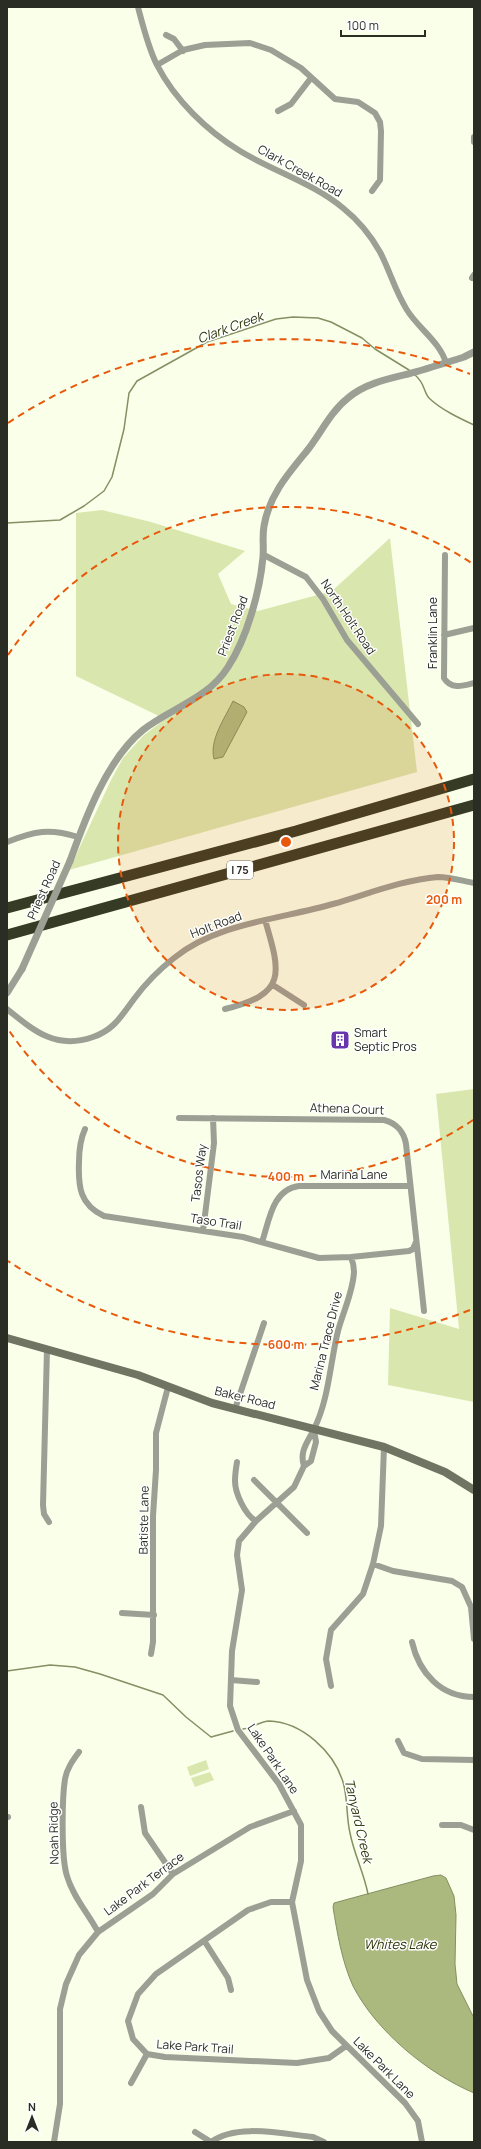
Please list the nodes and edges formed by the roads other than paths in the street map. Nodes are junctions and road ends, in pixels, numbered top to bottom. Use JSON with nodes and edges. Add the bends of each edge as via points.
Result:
{"nodes":[{"id":1,"x":138,"y":7,"type":"edge"},
{"id":2,"x":166,"y":35,"type":"dead end"},
{"id":3,"x":182,"y":50,"type":"junction"},
{"id":4,"x":157,"y":65,"type":"junction"},
{"id":5,"x":311,"y":78,"type":"junction"},
{"id":6,"x":278,"y":111,"type":"dead end"},
{"id":7,"x":474,"y":137,"type":"edge"},
{"id":8,"x":474,"y":142,"type":"edge"},
{"id":9,"x":372,"y":191,"type":"dead end"},
{"id":10,"x":474,"y":352,"type":"edge"},
{"id":11,"x":446,"y":363,"type":"junction"},
{"id":12,"x":264,"y":555,"type":"junction"},
{"id":13,"x":445,"y":555,"type":"dead end"},
{"id":14,"x":474,"y":628,"type":"edge"},
{"id":15,"x":444,"y":635,"type":"junction"},
{"id":16,"x":474,"y":683,"type":"edge"},
{"id":17,"x":418,"y":724,"type":"dead end"},
{"id":18,"x":474,"y":779,"type":"edge"},
{"id":19,"x":474,"y":805,"type":"edge"},
{"id":20,"x":78,"y":837,"type":"junction"},
{"id":21,"x":7,"y":842,"type":"edge"},
{"id":22,"x":474,"y":883,"type":"edge"},
{"id":23,"x":7,"y":908,"type":"edge"},
{"id":24,"x":265,"y":920,"type":"junction"},
{"id":25,"x":7,"y":935,"type":"edge"},
{"id":26,"x":273,"y":985,"type":"junction"},
{"id":27,"x":7,"y":993,"type":"edge"},
{"id":28,"x":304,"y":1005,"type":"dead end"},
{"id":29,"x":7,"y":1009,"type":"edge"},
{"id":30,"x":225,"y":1009,"type":"dead end"},
{"id":31,"x":179,"y":1118,"type":"dead end"},
{"id":32,"x":213,"y":1118,"type":"junction"},
{"id":33,"x":85,"y":1129,"type":"dead end"},
{"id":34,"x":410,"y":1186,"type":"junction"},
{"id":35,"x":203,"y":1231,"type":"junction"},
{"id":36,"x":262,"y":1242,"type":"junction"},
{"id":37,"x":416,"y":1242,"type":"junction"},
{"id":38,"x":351,"y":1257,"type":"junction"},
{"id":39,"x":424,"y":1311,"type":"dead end"},
{"id":40,"x":264,"y":1323,"type":"dead end"},
{"id":41,"x":7,"y":1338,"type":"edge"},
{"id":42,"x":47,"y":1349,"type":"junction"},
{"id":43,"x":168,"y":1387,"type":"junction"},
{"id":44,"x":235,"y":1409,"type":"junction"},
{"id":45,"x":314,"y":1430,"type":"junction"},
{"id":46,"x":384,"y":1447,"type":"junction"},
{"id":47,"x":237,"y":1462,"type":"dead end"},
{"id":48,"x":304,"y":1466,"type":"junction"},
{"id":49,"x":254,"y":1480,"type":"dead end"},
{"id":50,"x":474,"y":1490,"type":"edge"},
{"id":51,"x":277,"y":1502,"type":"junction"},
{"id":52,"x":256,"y":1521,"type":"junction"},
{"id":53,"x":49,"y":1522,"type":"dead end"},
{"id":54,"x":307,"y":1533,"type":"dead end"},
{"id":55,"x":373,"y":1564,"type":"junction"},
{"id":56,"x":122,"y":1613,"type":"dead end"},
{"id":57,"x":154,"y":1615,"type":"junction"},
{"id":58,"x":474,"y":1639,"type":"edge"},
{"id":59,"x":412,"y":1642,"type":"dead end"},
{"id":60,"x":151,"y":1654,"type":"dead end"},
{"id":61,"x":230,"y":1680,"type":"junction"},
{"id":62,"x":257,"y":1682,"type":"dead end"},
{"id":63,"x":331,"y":1686,"type":"dead end"},
{"id":64,"x":474,"y":1697,"type":"edge"},
{"id":65,"x":398,"y":1741,"type":"dead end"},
{"id":66,"x":79,"y":1752,"type":"dead end"},
{"id":67,"x":474,"y":1760,"type":"edge"},
{"id":68,"x":141,"y":1807,"type":"dead end"},
{"id":69,"x":294,"y":1811,"type":"junction"},
{"id":70,"x":442,"y":1825,"type":"dead end"},
{"id":71,"x":474,"y":1830,"type":"edge"},
{"id":72,"x":173,"y":1874,"type":"junction"},
{"id":73,"x":292,"y":1902,"type":"junction"},
{"id":74,"x":98,"y":1932,"type":"junction"},
{"id":75,"x":205,"y":1942,"type":"junction"},
{"id":76,"x":231,"y":1990,"type":"dead end"},
{"id":77,"x":346,"y":2046,"type":"junction"},
{"id":78,"x":147,"y":2054,"type":"junction"},
{"id":79,"x":131,"y":2083,"type":"dead end"},
{"id":80,"x":195,"y":2132,"type":"dead end"},
{"id":81,"x":281,"y":2134,"type":"junction"},
{"id":82,"x":54,"y":2142,"type":"edge"},
{"id":83,"x":211,"y":2142,"type":"edge"},
{"id":84,"x":281,"y":2142,"type":"edge"},
{"id":85,"x":324,"y":2142,"type":"edge"},
{"id":86,"x":422,"y":2142,"type":"edge"}],
"edges":[{"from":1,"to":4,"type":"street","name":"Clark Creek Road"},
{"from":2,"to":3,"type":"street","via":[[174,39]]},
{"from":3,"to":4,"type":"street"},
{"from":3,"to":5,"type":"street","via":[[206,45],[250,43],[271,50],[301,68]]},
{"from":4,"to":11,"type":"street","name":"Clark Creek Road","via":[[188,108],[210,129],[240,151],[333,200],[352,216],[380,252],[402,302],[439,349]]},
{"from":5,"to":6,"type":"street","via":[[291,104]]},
{"from":5,"to":9,"type":"street","via":[[335,99],[365,105],[375,113],[380,122],[380,180]]},
{"from":7,"to":8,"type":"street"},
{"from":10,"to":11,"type":"street","name":"Priest Road"},
{"from":11,"to":12,"type":"street","name":"Priest Road","via":[[369,386],[339,406],[278,488],[264,524]]},
{"from":12,"to":17,"type":"street","name":"North Holt Road","via":[[306,577],[323,599],[347,640]]},
{"from":12,"to":20,"type":"street","name":"Priest Road","via":[[259,587],[248,622],[229,666],[214,684],[199,696],[151,725],[131,742],[101,788]]},
{"from":13,"to":15,"type":"street","name":"Franklin Lane"},
{"from":14,"to":15,"type":"street"},
{"from":15,"to":16,"type":"street","name":"Franklin Lane","via":[[446,681],[455,686]]},
{"from":18,"to":23,"type":"highway","number":"I 75","via":[[296,831]]},
{"from":19,"to":25,"type":"highway","number":"I 75"},
{"from":20,"to":21,"type":"street","via":[[47,830]]},
{"from":20,"to":27,"type":"street","name":"Priest Road","bridge":true,"via":[[70,861],[22,969]]},
{"from":22,"to":24,"type":"street","name":"Holt Road","via":[[440,877],[420,880]]},
{"from":24,"to":26,"type":"street","via":[[276,956]]},
{"from":24,"to":29,"type":"street","name":"Holt Road","via":[[214,935],[186,948],[158,972],[134,998],[116,1024],[105,1033],[92,1038],[63,1042],[40,1035]]},
{"from":26,"to":28,"type":"street"},
{"from":26,"to":30,"type":"street","via":[[262,996],[249,1003]]},
{"from":31,"to":32,"type":"street","name":"Athena Court"},
{"from":32,"to":34,"type":"street","name":"Athena Court","via":[[389,1121],[400,1130],[405,1139]]},
{"from":32,"to":35,"type":"street","name":"Tasos Way","via":[[214,1143]]},
{"from":33,"to":35,"type":"street","name":"Taso Trail","via":[[79,1149],[78,1186],[82,1197],[92,1209],[112,1218]]},
{"from":34,"to":36,"type":"street","name":"Marina Lane","via":[[289,1188],[275,1202]]},
{"from":34,"to":37,"type":"street","name":"Athena Court"},
{"from":35,"to":36,"type":"street","name":"Taso Trail"},
{"from":36,"to":38,"type":"street","name":"Taso Trail","via":[[315,1258]]},
{"from":37,"to":38,"type":"street","name":"Taso Trail","via":[[409,1251]]},
{"from":37,"to":39,"type":"street","name":"Athena Court"},
{"from":38,"to":45,"type":"street","name":"Marina Trace Drive","via":[[354,1267],[353,1278],[338,1332],[328,1384]]},
{"from":40,"to":44,"type":"street"},
{"from":41,"to":42,"type":"main road","name":"Baker Road"},
{"from":42,"to":43,"type":"main road","name":"Baker Road","via":[[138,1375]]},
{"from":42,"to":53,"type":"street","via":[[43,1505],[44,1514]]},
{"from":43,"to":44,"type":"main road","name":"Baker Road"},
{"from":43,"to":57,"type":"street","name":"Batiste Lane","via":[[156,1433],[153,1516]]},
{"from":44,"to":45,"type":"main road","name":"Baker Road"},
{"from":45,"to":46,"type":"main road","name":"Baker Road"},
{"from":45,"to":48,"type":"street","name":"Lake Park Lane","via":[[307,1440],[301,1458]]},
{"from":45,"to":48,"type":"street","name":"Lake Park Lane","via":[[316,1442],[311,1461]]},
{"from":46,"to":50,"type":"main road","name":"Baker Road","via":[[445,1472]]},
{"from":46,"to":55,"type":"street","via":[[381,1526]]},
{"from":47,"to":52,"type":"street","via":[[234,1482],[250,1518]]},
{"from":48,"to":51,"type":"street","name":"Lake Park Lane","via":[[294,1487]]},
{"from":49,"to":51,"type":"street"},
{"from":51,"to":52,"type":"street","name":"Lake Park Lane"},
{"from":51,"to":54,"type":"street"},
{"from":52,"to":61,"type":"street","name":"Lake Park Lane","via":[[243,1535],[238,1546],[242,1590]]},
{"from":55,"to":58,"type":"street","via":[[393,1571],[452,1580],[462,1587],[471,1606]]},
{"from":55,"to":63,"type":"street","via":[[363,1594],[331,1630],[326,1659]]},
{"from":56,"to":57,"type":"street"},
{"from":57,"to":60,"type":"street","name":"Batiste Lane"},
{"from":59,"to":64,"type":"street","via":[[416,1658],[428,1677],[446,1690]]},
{"from":61,"to":62,"type":"street"},
{"from":61,"to":69,"type":"street","name":"Lake Park Lane","via":[[230,1706],[238,1730],[279,1784]]},
{"from":65,"to":67,"type":"street","via":[[404,1753],[422,1759]]},
{"from":66,"to":74,"type":"street","name":"Noah Ridge","via":[[65,1778],[63,1850],[66,1876],[79,1904]]},
{"from":68,"to":72,"type":"street","via":[[145,1833]]},
{"from":69,"to":72,"type":"street","name":"Lake Park Terrace","via":[[250,1827]]},
{"from":69,"to":73,"type":"street","name":"Lake Park Lane","via":[[301,1825],[301,1861]]},
{"from":70,"to":71,"type":"street","via":[[461,1825]]},
{"from":72,"to":74,"type":"street","name":"Lake Park Terrace","via":[[153,1894]]},
{"from":73,"to":75,"type":"street","name":"Lake Park Trail","via":[[271,1902],[248,1910]]},
{"from":73,"to":77,"type":"street","name":"Lake Park Lane","via":[[307,1980],[316,2004],[332,2031]]},
{"from":74,"to":82,"type":"street","name":"Lake Park Terrace","via":[[79,1955],[66,1984],[60,2009],[60,2104]]},
{"from":75,"to":76,"type":"street","via":[[228,1978]]},
{"from":75,"to":78,"type":"street","name":"Lake Park Trail","via":[[156,1974],[138,1994],[128,2021],[133,2039]]},
{"from":77,"to":78,"type":"street","name":"Lake Park Trail","via":[[329,2058],[297,2063],[196,2059]]},
{"from":77,"to":86,"type":"street","name":"Lake Park Lane","via":[[405,2103],[418,2121]]},
{"from":78,"to":79,"type":"street"},
{"from":80,"to":83,"type":"street"},
{"from":81,"to":83,"type":"street","via":[[237,2131],[222,2134]]},
{"from":81,"to":84,"type":"street"},
{"from":81,"to":85,"type":"street","via":[[313,2137]]}]}
